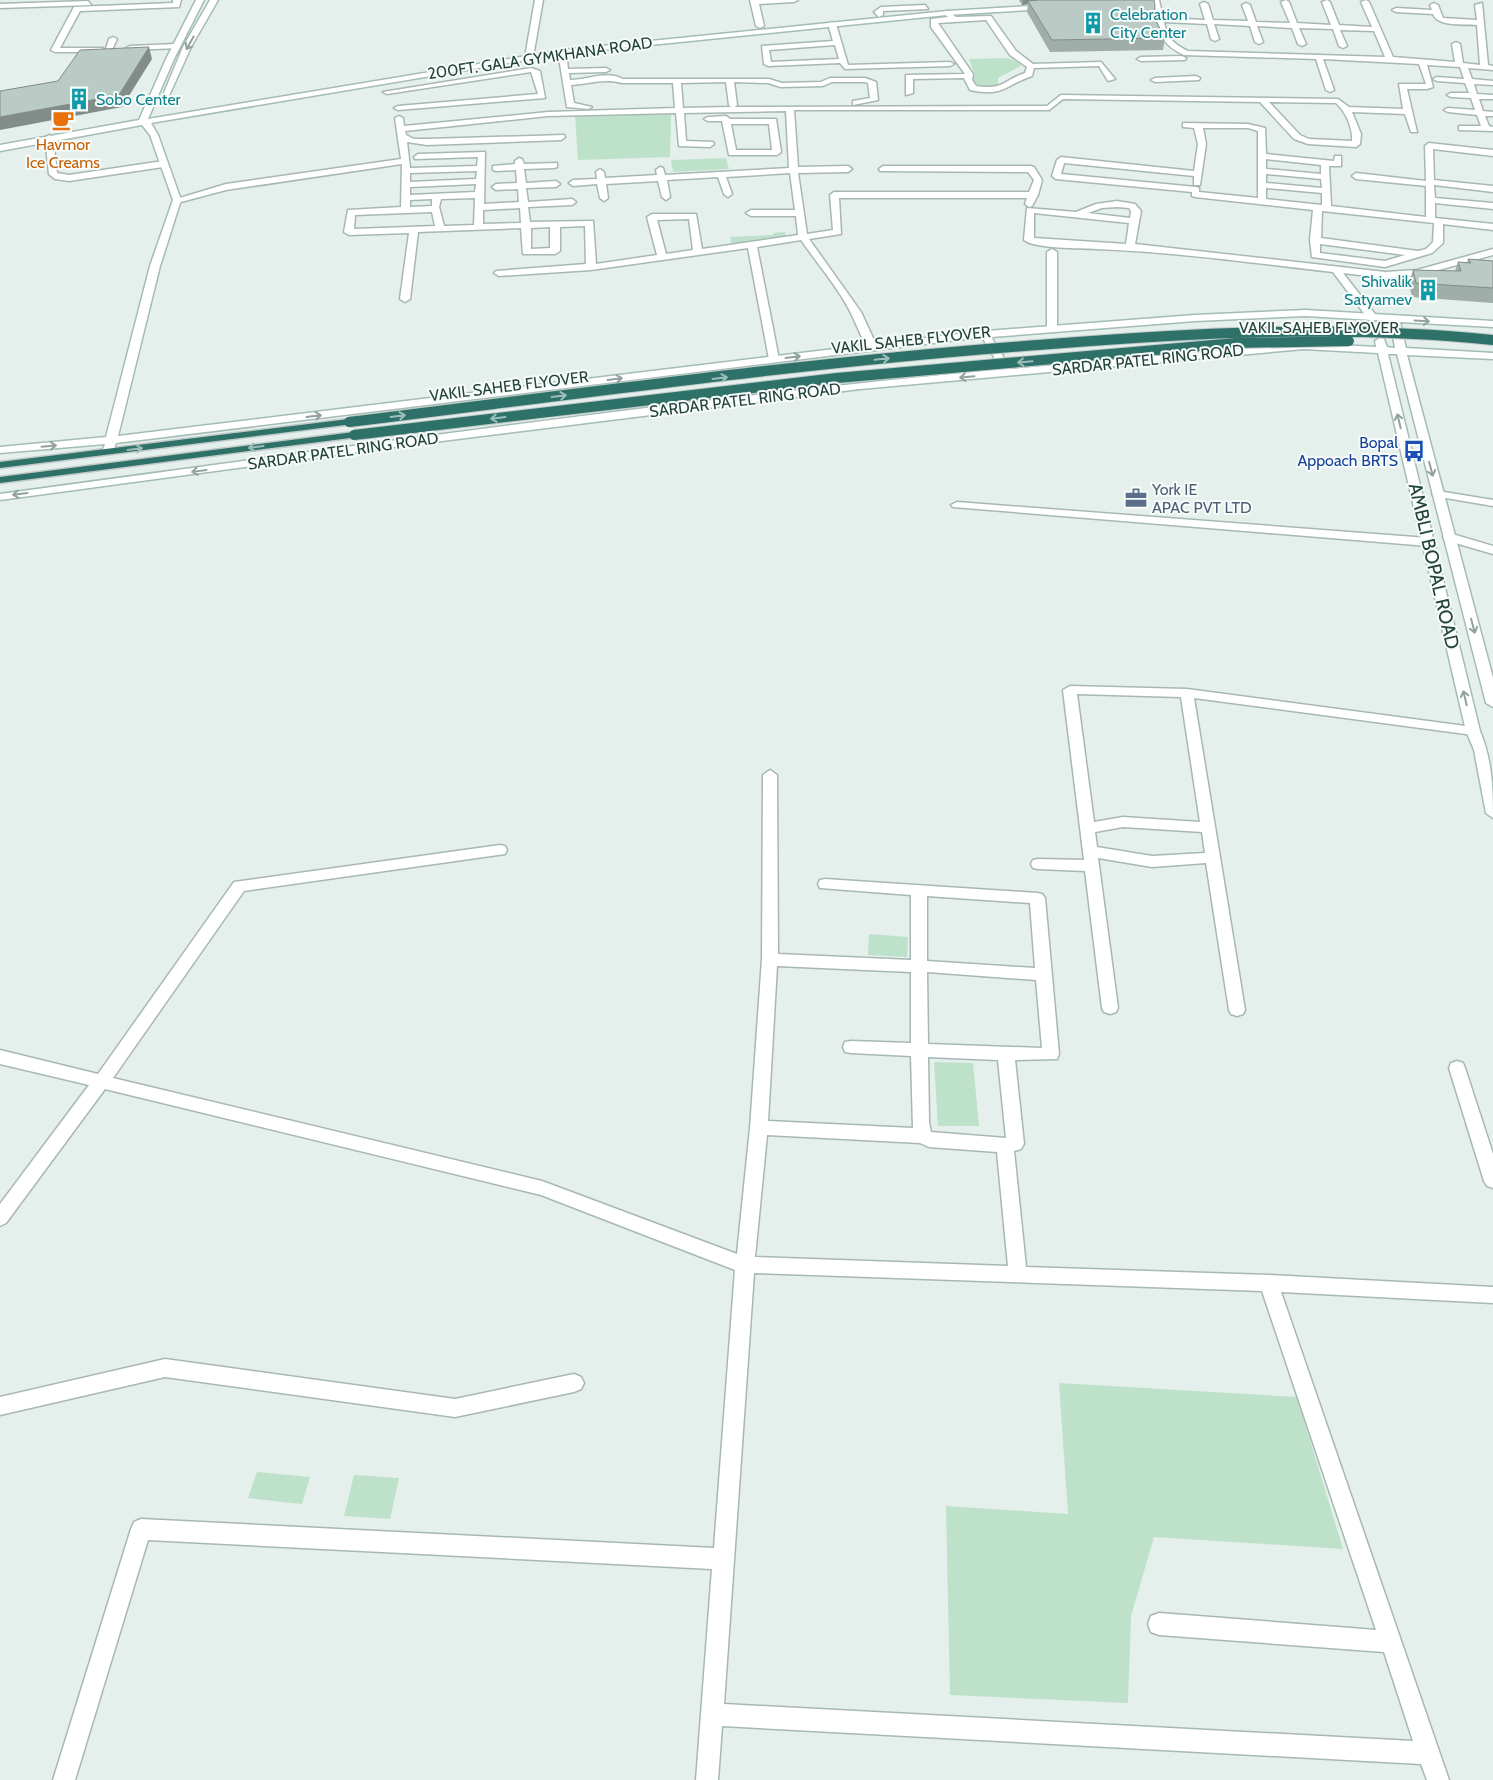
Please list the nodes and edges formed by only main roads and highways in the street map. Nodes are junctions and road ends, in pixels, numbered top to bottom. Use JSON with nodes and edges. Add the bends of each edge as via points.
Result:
{"nodes":[{"id":1,"x":1493,"y":340,"type":"edge"},
{"id":2,"x":1493,"y":350,"type":"edge"},
{"id":3,"x":335,"y":418,"type":"joint"},
{"id":4,"x":287,"y":419,"type":"road end"},
{"id":5,"x":339,"y":438,"type":"joint"},
{"id":6,"x":157,"y":446,"type":"junction"},
{"id":7,"x":0,"y":465,"type":"edge"},
{"id":8,"x":0,"y":480,"type":"edge"}],
"edges":[{"from":3,"to":1,"type":"highway","name":"VAKIL SAHEB FLYOVER","one_way":true,"bridge":true,"via":[[349,422],[799,368],[1016,346],[1227,331],[1300,329]]},
{"from":2,"to":5,"type":"highway","name":"VAKIL SAHEB FLYOVER","one_way":true,"bridge":true,"via":[[1347,340],[1236,343],[836,378]]},
{"from":3,"to":6,"type":"highway","name":"SARDAR PATEL RING ROAD"},
{"from":4,"to":6,"type":"highway"},
{"from":5,"to":8,"type":"highway","name":"SARDAR PATEL RING ROAD","one_way":true},
{"from":7,"to":6,"type":"highway","name":"SARDAR PATEL RING ROAD","one_way":true}]}
